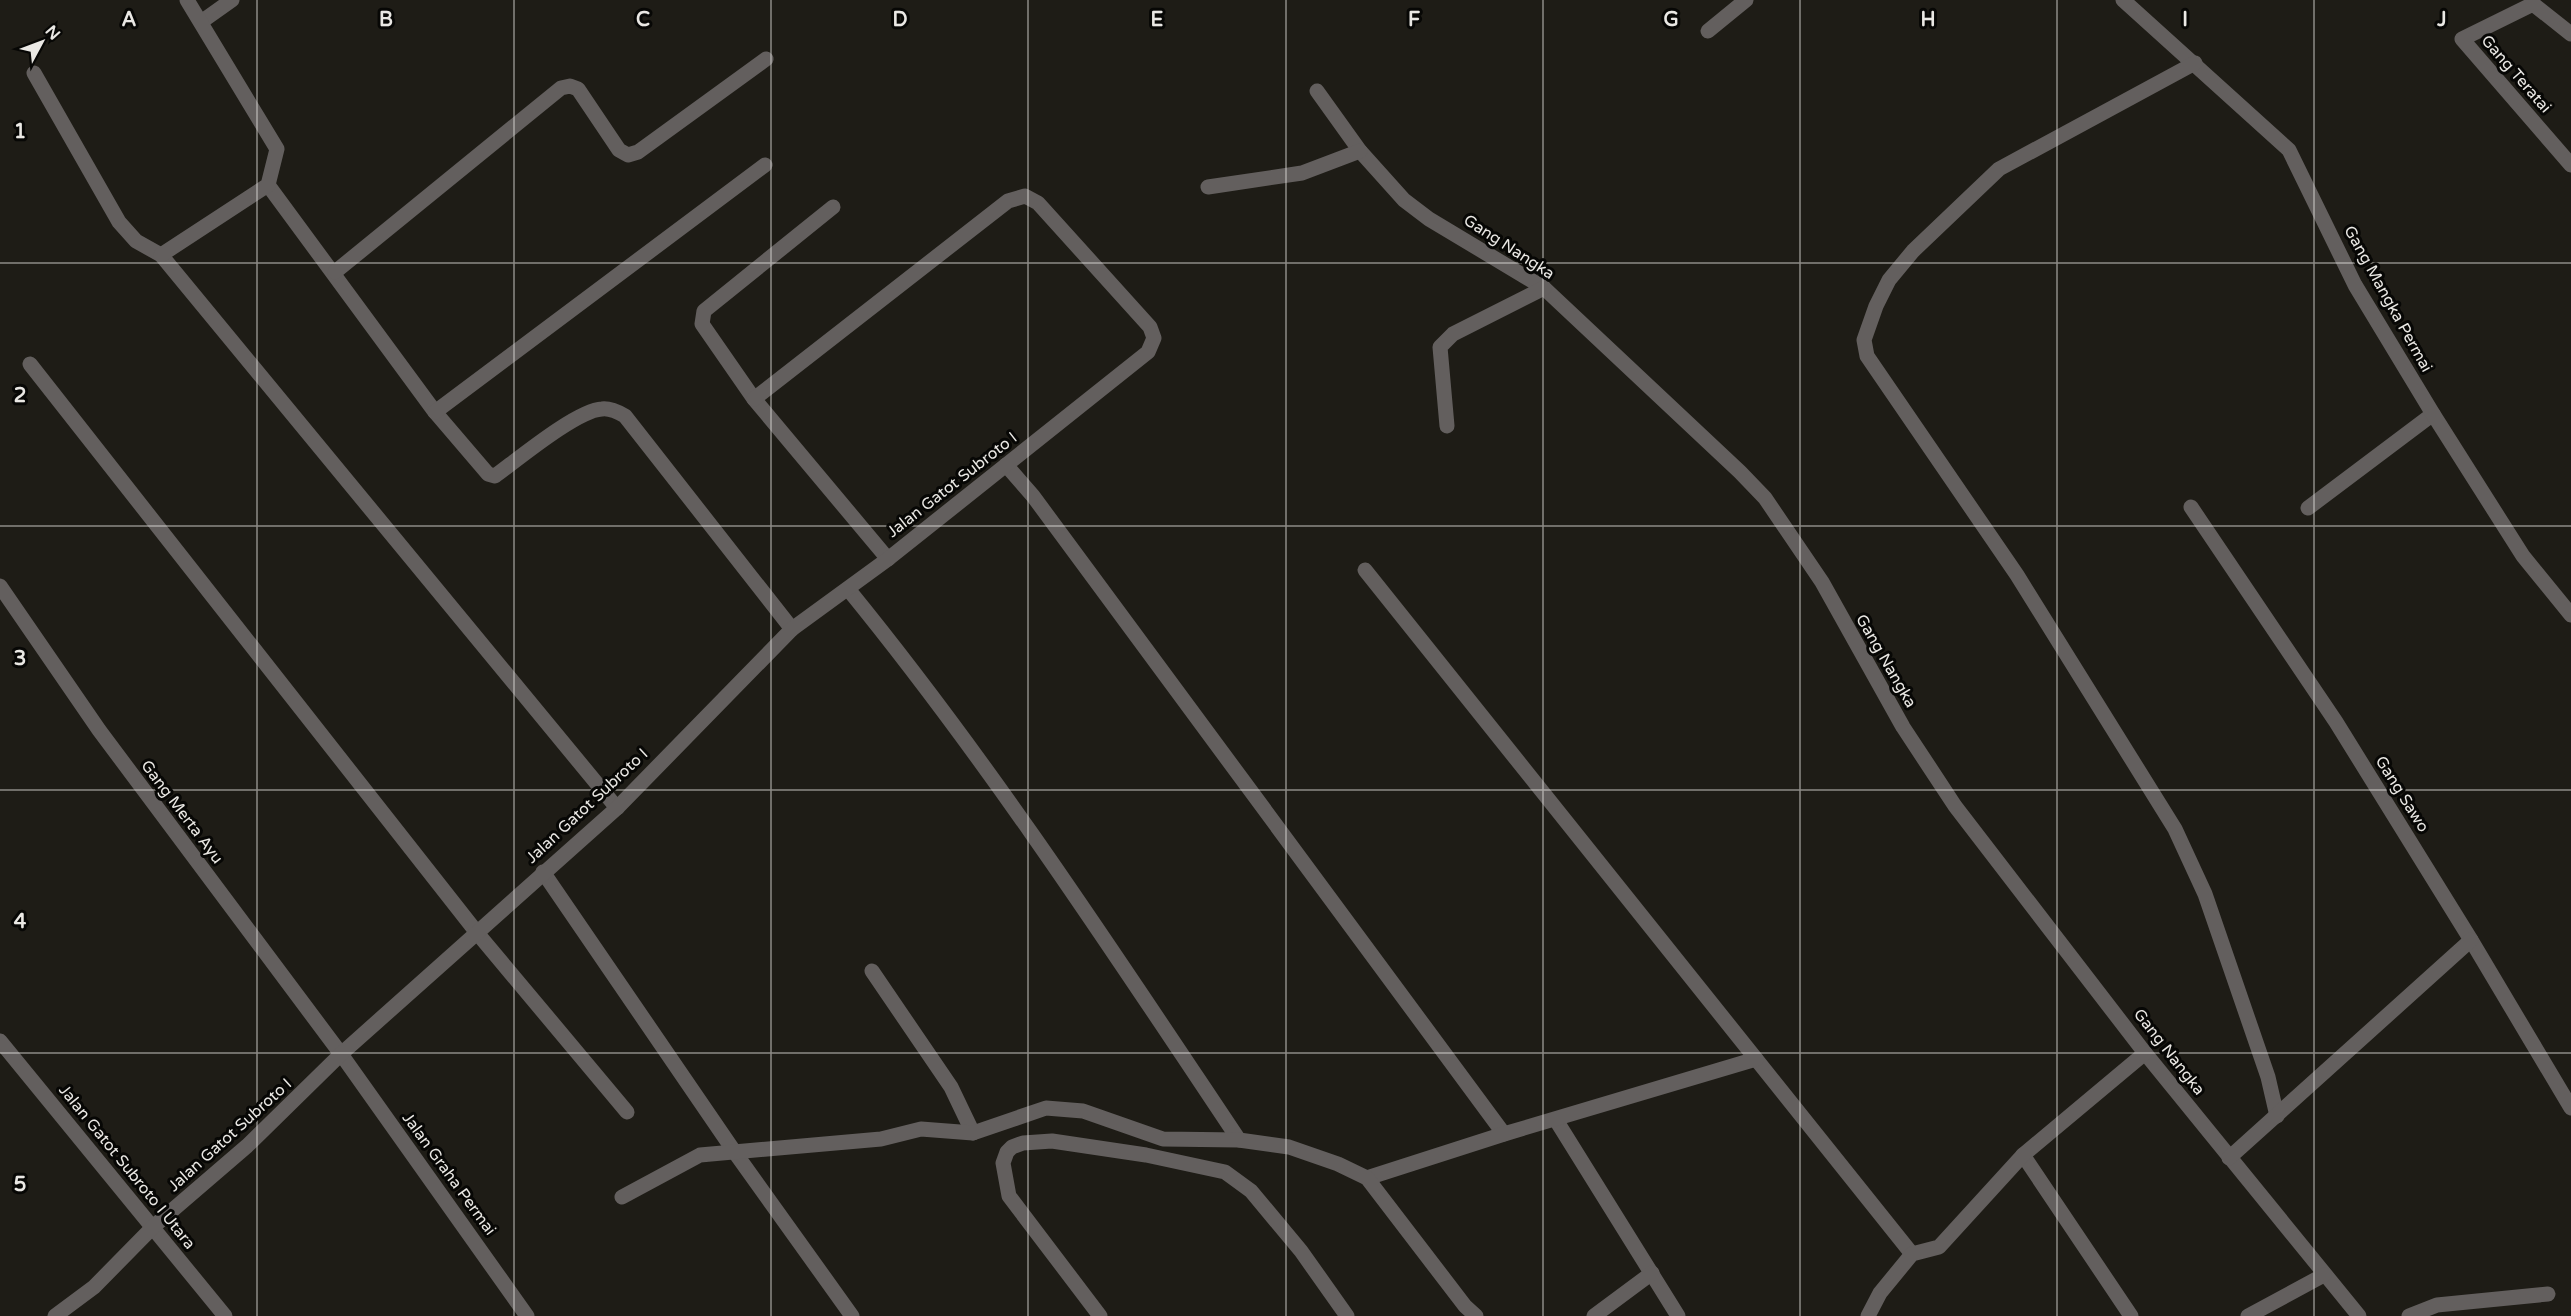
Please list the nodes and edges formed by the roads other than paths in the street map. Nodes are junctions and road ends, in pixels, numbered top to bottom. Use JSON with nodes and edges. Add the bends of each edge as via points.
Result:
{"nodes":[{"id":1,"x":187,"y":0,"type":"edge"},
{"id":2,"x":232,"y":0,"type":"edge"},
{"id":3,"x":1746,"y":0,"type":"edge"},
{"id":4,"x":2123,"y":0,"type":"edge"},
{"id":5,"x":201,"y":22,"type":"junction"},
{"id":6,"x":1708,"y":31,"type":"dead end"},
{"id":7,"x":2571,"y":34,"type":"edge"},
{"id":8,"x":766,"y":59,"type":"dead end"},
{"id":9,"x":2195,"y":63,"type":"junction"},
{"id":10,"x":34,"y":73,"type":"dead end"},
{"id":11,"x":1317,"y":91,"type":"dead end"},
{"id":12,"x":1360,"y":151,"type":"junction"},
{"id":13,"x":765,"y":165,"type":"dead end"},
{"id":14,"x":2571,"y":165,"type":"edge"},
{"id":15,"x":268,"y":185,"type":"junction"},
{"id":16,"x":1208,"y":187,"type":"dead end"},
{"id":17,"x":833,"y":207,"type":"dead end"},
{"id":18,"x":161,"y":255,"type":"junction"},
{"id":19,"x":334,"y":272,"type":"junction"},
{"id":20,"x":1544,"y":288,"type":"junction"},
{"id":21,"x":30,"y":364,"type":"dead end"},
{"id":22,"x":754,"y":399,"type":"junction"},
{"id":23,"x":435,"y":412,"type":"junction"},
{"id":24,"x":2433,"y":414,"type":"junction"},
{"id":25,"x":1447,"y":426,"type":"dead end"},
{"id":26,"x":1006,"y":465,"type":"junction"},
{"id":27,"x":2191,"y":507,"type":"dead end"},
{"id":28,"x":2308,"y":508,"type":"dead end"},
{"id":29,"x":888,"y":559,"type":"junction"},
{"id":30,"x":1365,"y":570,"type":"dead end"},
{"id":31,"x":0,"y":586,"type":"edge"},
{"id":32,"x":848,"y":589,"type":"junction"},
{"id":33,"x":2571,"y":615,"type":"edge"},
{"id":34,"x":792,"y":629,"type":"junction"},
{"id":35,"x":617,"y":808,"type":"junction"},
{"id":36,"x":543,"y":872,"type":"junction"},
{"id":37,"x":478,"y":933,"type":"junction"},
{"id":38,"x":2471,"y":940,"type":"junction"},
{"id":39,"x":872,"y":971,"type":"dead end"},
{"id":40,"x":0,"y":1041,"type":"edge"},
{"id":41,"x":2145,"y":1053,"type":"junction"},
{"id":42,"x":341,"y":1054,"type":"junction"},
{"id":43,"x":1756,"y":1059,"type":"junction"},
{"id":44,"x":2571,"y":1108,"type":"edge"},
{"id":45,"x":627,"y":1112,"type":"dead end"},
{"id":46,"x":2277,"y":1116,"type":"junction"},
{"id":47,"x":1556,"y":1120,"type":"junction"},
{"id":48,"x":973,"y":1133,"type":"junction"},
{"id":49,"x":1504,"y":1134,"type":"junction"},
{"id":50,"x":1239,"y":1140,"type":"junction"},
{"id":51,"x":736,"y":1154,"type":"junction"},
{"id":52,"x":2023,"y":1155,"type":"junction"},
{"id":53,"x":2229,"y":1158,"type":"junction"},
{"id":54,"x":1367,"y":1178,"type":"junction"},
{"id":55,"x":622,"y":1197,"type":"dead end"},
{"id":56,"x":153,"y":1226,"type":"junction"},
{"id":57,"x":1912,"y":1254,"type":"junction"},
{"id":58,"x":1652,"y":1273,"type":"junction"},
{"id":59,"x":2324,"y":1275,"type":"junction"},
{"id":60,"x":2548,"y":1294,"type":"dead end"},
{"id":61,"x":55,"y":1316,"type":"edge"},
{"id":62,"x":225,"y":1316,"type":"edge"},
{"id":63,"x":527,"y":1316,"type":"edge"},
{"id":64,"x":852,"y":1316,"type":"edge"},
{"id":65,"x":1100,"y":1316,"type":"edge"},
{"id":66,"x":1347,"y":1316,"type":"edge"},
{"id":67,"x":1476,"y":1316,"type":"edge"},
{"id":68,"x":1594,"y":1316,"type":"edge"},
{"id":69,"x":1678,"y":1316,"type":"edge"},
{"id":70,"x":1869,"y":1316,"type":"edge"},
{"id":71,"x":2131,"y":1316,"type":"edge"},
{"id":72,"x":2248,"y":1316,"type":"edge"},
{"id":73,"x":2359,"y":1316,"type":"edge"},
{"id":74,"x":2409,"y":1316,"type":"edge"}],
"edges":[{"from":1,"to":5,"type":"street"},
{"from":2,"to":5,"type":"street"},
{"from":3,"to":6,"type":"street"},
{"from":4,"to":9,"type":"street","name":"Gang Mangka Permai"},
{"from":5,"to":15,"type":"street","via":[[277,148]]},
{"from":7,"to":14,"type":"street","name":"Gang Teratai","via":[[2534,4],[2462,39]]},
{"from":8,"to":19,"type":"street","via":[[638,152],[628,155],[619,150],[578,89],[561,88]]},
{"from":9,"to":24,"type":"street","name":"Gang Mangka Permai","via":[[2289,150],[2355,285]]},
{"from":9,"to":46,"type":"street","via":[[1999,169],[1913,251],[1889,280],[1864,340],[1867,356],[2017,575],[2175,829],[2205,894],[2268,1077]]},
{"from":10,"to":18,"type":"street","via":[[119,222],[136,241]]},
{"from":11,"to":12,"type":"street","name":"Gang Nangka"},
{"from":12,"to":16,"type":"street","via":[[1302,173]]},
{"from":12,"to":20,"type":"street","name":"Gang Nangka","via":[[1414,209]]},
{"from":13,"to":23,"type":"street"},
{"from":15,"to":18,"type":"street"},
{"from":15,"to":19,"type":"street"},
{"from":17,"to":22,"type":"street","via":[[701,318]]},
{"from":18,"to":35,"type":"street"},
{"from":19,"to":23,"type":"street"},
{"from":20,"to":25,"type":"street","via":[[1453,334],[1440,347]]},
{"from":20,"to":41,"type":"street","name":"Gang Nangka","via":[[1765,498],[1822,582],[1903,727],[1955,806]]},
{"from":21,"to":37,"type":"street"},
{"from":22,"to":26,"type":"street","name":"Jalan Gatot Subroto I","via":[[1008,201],[1025,196],[1038,203],[1150,327],[1154,338],[1148,352]]},
{"from":22,"to":29,"type":"street"},
{"from":23,"to":34,"type":"street","via":[[490,476],[591,412],[603,409],[625,416]]},
{"from":24,"to":28,"type":"street"},
{"from":24,"to":33,"type":"street","name":"Gang Mangka Permai","via":[[2523,556]]},
{"from":26,"to":29,"type":"street","name":"Jalan Gatot Subroto I"},
{"from":26,"to":49,"type":"street","via":[[1033,496]]},
{"from":27,"to":38,"type":"street","name":"Gang Sawo","via":[[2336,722]]},
{"from":29,"to":32,"type":"street","name":"Jalan Gatot Subroto I"},
{"from":30,"to":43,"type":"street"},
{"from":31,"to":42,"type":"street","name":"Gang Merta Ayu","via":[[99,730]]},
{"from":32,"to":34,"type":"street","name":"Jalan Gatot Subroto I"},
{"from":32,"to":50,"type":"street","via":[[904,657],[1040,846]]},
{"from":34,"to":35,"type":"street","name":"Jalan Gatot Subroto I"},
{"from":35,"to":36,"type":"street","name":"Jalan Gatot Subroto I"},
{"from":36,"to":37,"type":"street","name":"Jalan Gatot Subroto I"},
{"from":36,"to":51,"type":"street"},
{"from":37,"to":42,"type":"street","name":"Jalan Gatot Subroto I"},
{"from":37,"to":45,"type":"street"},
{"from":38,"to":44,"type":"street","name":"Gang Sawo"},
{"from":38,"to":46,"type":"street"},
{"from":39,"to":48,"type":"street","via":[[951,1087]]},
{"from":40,"to":56,"type":"street","name":"Jalan Gatot Subroto I Utara"},
{"from":41,"to":52,"type":"street"},
{"from":41,"to":53,"type":"street","name":"Gang Nangka"},
{"from":42,"to":56,"type":"street","name":"Jalan Gatot Subroto I","via":[[247,1146]]},
{"from":42,"to":63,"type":"street","name":"Jalan Graha Permai"},
{"from":43,"to":47,"type":"street"},
{"from":43,"to":57,"type":"street"},
{"from":46,"to":53,"type":"street"},
{"from":47,"to":49,"type":"street"},
{"from":47,"to":58,"type":"street"},
{"from":48,"to":50,"type":"street","via":[[1046,1108],[1083,1111],[1163,1139]]},
{"from":48,"to":51,"type":"street","via":[[921,1129],[881,1139]]},
{"from":49,"to":54,"type":"street"},
{"from":50,"to":54,"type":"street","via":[[1289,1147]]},
{"from":51,"to":55,"type":"street","via":[[700,1155]]},
{"from":51,"to":64,"type":"street"},
{"from":52,"to":57,"type":"street","via":[[1939,1247]]},
{"from":52,"to":71,"type":"street"},
{"from":53,"to":59,"type":"street","name":"Gang Nangka"},
{"from":54,"to":67,"type":"street"},
{"from":56,"to":61,"type":"street","name":"Jalan Gatot Subroto I","via":[[94,1287]]},
{"from":56,"to":62,"type":"street","name":"Jalan Gatot Subroto I Utara"},
{"from":57,"to":70,"type":"street","via":[[1880,1293]]},
{"from":58,"to":68,"type":"street"},
{"from":58,"to":69,"type":"street"},
{"from":59,"to":72,"type":"street"},
{"from":59,"to":73,"type":"street","name":"Gang Nangka"},
{"from":60,"to":74,"type":"street","via":[[2437,1305]]},
{"from":65,"to":66,"type":"street","via":[[1009,1196],[1003,1163],[1012,1147],[1052,1141],[1225,1172],[1251,1191],[1302,1251]]}]}
